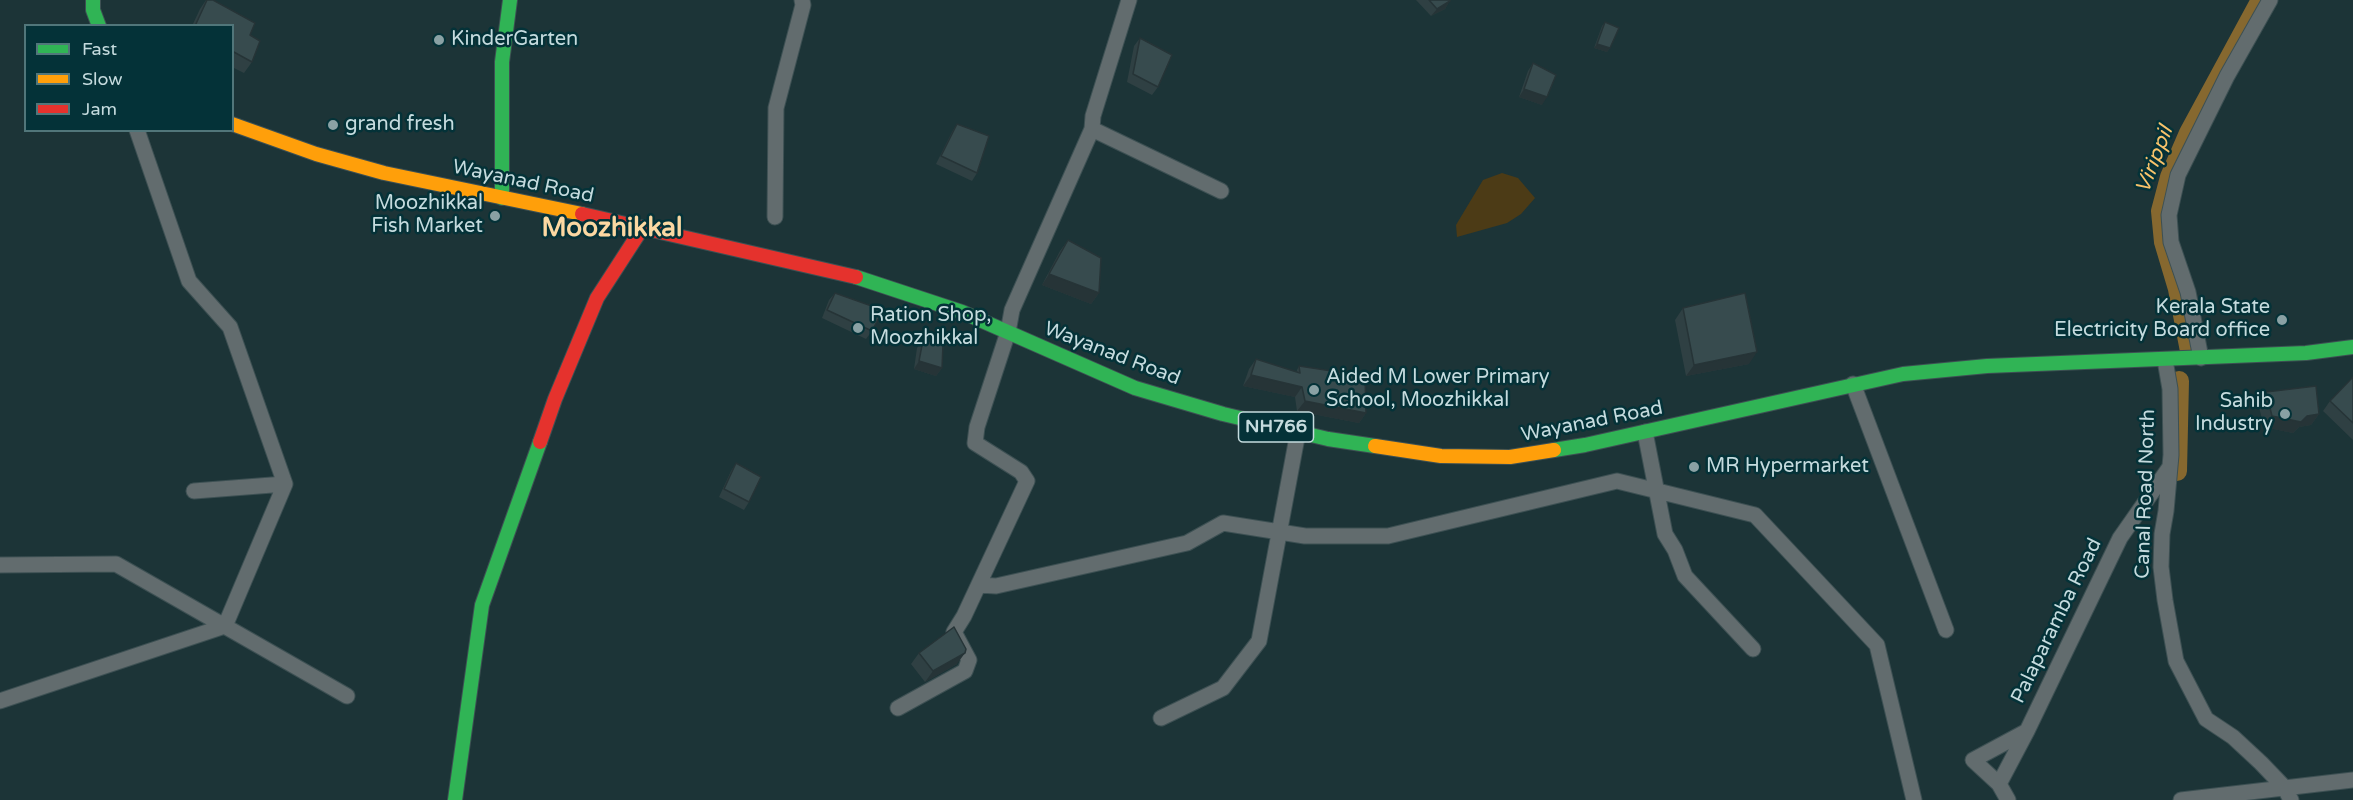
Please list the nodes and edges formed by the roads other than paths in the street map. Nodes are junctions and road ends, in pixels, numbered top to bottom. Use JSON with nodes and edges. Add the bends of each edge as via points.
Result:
{"nodes":[{"id":1,"x":93,"y":0,"type":"edge"},
{"id":2,"x":510,"y":0,"type":"edge"},
{"id":3,"x":802,"y":0,"type":"edge"},
{"id":4,"x":1129,"y":0,"type":"edge"},
{"id":5,"x":2270,"y":0,"type":"edge"},
{"id":6,"x":98,"y":24,"type":"edge"},
{"id":7,"x":234,"y":125,"type":"edge"},
{"id":8,"x":1092,"y":129,"type":"junction"},
{"id":9,"x":138,"y":132,"type":"edge"},
{"id":10,"x":1221,"y":191,"type":"dead end"},
{"id":11,"x":502,"y":198,"type":"junction"},
{"id":12,"x":775,"y":217,"type":"dead end"},
{"id":13,"x":643,"y":227,"type":"junction"},
{"id":14,"x":1008,"y":333,"type":"junction"},
{"id":15,"x":2353,"y":347,"type":"edge"},
{"id":16,"x":2201,"y":358,"type":"junction"},
{"id":17,"x":2165,"y":360,"type":"junction"},
{"id":18,"x":1853,"y":384,"type":"junction"},
{"id":19,"x":1299,"y":432,"type":"junction"},
{"id":20,"x":1645,"y":432,"type":"junction"},
{"id":21,"x":2170,"y":466,"type":"junction"},
{"id":22,"x":285,"y":484,"type":"junction"},
{"id":23,"x":1656,"y":491,"type":"junction"},
{"id":24,"x":194,"y":492,"type":"dead end"},
{"id":25,"x":1278,"y":533,"type":"junction"},
{"id":26,"x":0,"y":565,"type":"edge"},
{"id":27,"x":979,"y":585,"type":"junction"},
{"id":28,"x":225,"y":627,"type":"junction"},
{"id":29,"x":1946,"y":630,"type":"dead end"},
{"id":30,"x":1753,"y":649,"type":"dead end"},
{"id":31,"x":347,"y":696,"type":"dead end"},
{"id":32,"x":0,"y":701,"type":"edge"},
{"id":33,"x":898,"y":708,"type":"dead end"},
{"id":34,"x":1161,"y":718,"type":"dead end"},
{"id":35,"x":2027,"y":731,"type":"junction"},
{"id":36,"x":2353,"y":780,"type":"edge"},
{"id":37,"x":2000,"y":784,"type":"junction"},
{"id":38,"x":2288,"y":794,"type":"edge"},
{"id":39,"x":455,"y":800,"type":"edge"},
{"id":40,"x":1914,"y":800,"type":"edge"},
{"id":41,"x":2008,"y":800,"type":"edge"},
{"id":42,"x":2181,"y":800,"type":"edge"}],
"edges":[{"from":1,"to":6,"type":"main road"},
{"from":2,"to":11,"type":"main road","via":[[502,62]]},
{"from":3,"to":12,"type":"street","via":[[776,108]]},
{"from":4,"to":8,"type":"street"},
{"from":5,"to":16,"type":"street","via":[[2178,175],[2169,215],[2171,242],[2188,292]]},
{"from":7,"to":11,"type":"main road","name":"Wayanad Road","number":"NH766","via":[[384,173]]},
{"from":8,"to":10,"type":"street"},
{"from":8,"to":14,"type":"street","via":[[1012,310]]},
{"from":9,"to":22,"type":"street","via":[[189,281],[230,327]]},
{"from":11,"to":13,"type":"main road","name":"Wayanad Road","number":"NH766"},
{"from":13,"to":14,"type":"main road","name":"Wayanad Road","number":"NH766","via":[[848,274],[962,312]]},
{"from":13,"to":39,"type":"main road","via":[[597,298],[555,399],[482,605]]},
{"from":14,"to":19,"type":"main road","name":"Wayanad Road","number":"NH766","via":[[1135,388]]},
{"from":14,"to":27,"type":"street","via":[[975,443],[1021,472],[1027,481]]},
{"from":15,"to":16,"type":"main road","name":"Wayanad Road","number":"NH766"},
{"from":16,"to":17,"type":"main road","name":"Wayanad Road","number":"NH766"},
{"from":17,"to":18,"type":"main road","name":"Wayanad Road","number":"NH766","via":[[1987,366],[1903,374]]},
{"from":17,"to":21,"type":"street","name":"Canal Road North","via":[[2170,389]]},
{"from":18,"to":20,"type":"main road","name":"Wayanad Road","number":"NH766"},
{"from":18,"to":29,"type":"street"},
{"from":19,"to":20,"type":"main road","name":"Wayanad Road","number":"NH766","via":[[1441,456],[1510,457]]},
{"from":19,"to":25,"type":"street"},
{"from":20,"to":23,"type":"street"},
{"from":21,"to":35,"type":"street","name":"Palaparamba Road","via":[[2120,538]]},
{"from":21,"to":38,"type":"street","name":"Canal Road North","via":[[2162,567],[2176,661],[2206,719],[2233,737]]},
{"from":22,"to":24,"type":"street"},
{"from":22,"to":28,"type":"street"},
{"from":23,"to":25,"type":"street","via":[[1617,481],[1388,536]]},
{"from":23,"to":30,"type":"street","via":[[1665,534],[1685,576]]},
{"from":23,"to":40,"type":"street","via":[[1755,515],[1877,645]]},
{"from":25,"to":27,"type":"street","via":[[1223,523],[1187,543],[996,586]]},
{"from":25,"to":34,"type":"street","via":[[1259,641],[1223,688]]},
{"from":26,"to":28,"type":"street","via":[[116,564]]},
{"from":27,"to":33,"type":"street","via":[[954,632],[969,660],[965,672]]},
{"from":28,"to":31,"type":"street"},
{"from":28,"to":32,"type":"street"},
{"from":35,"to":37,"type":"street","name":"Palaparamba Road"},
{"from":35,"to":37,"type":"street","via":[[1973,760]]},
{"from":36,"to":38,"type":"street"},
{"from":37,"to":41,"type":"street"},
{"from":38,"to":42,"type":"street"}]}
